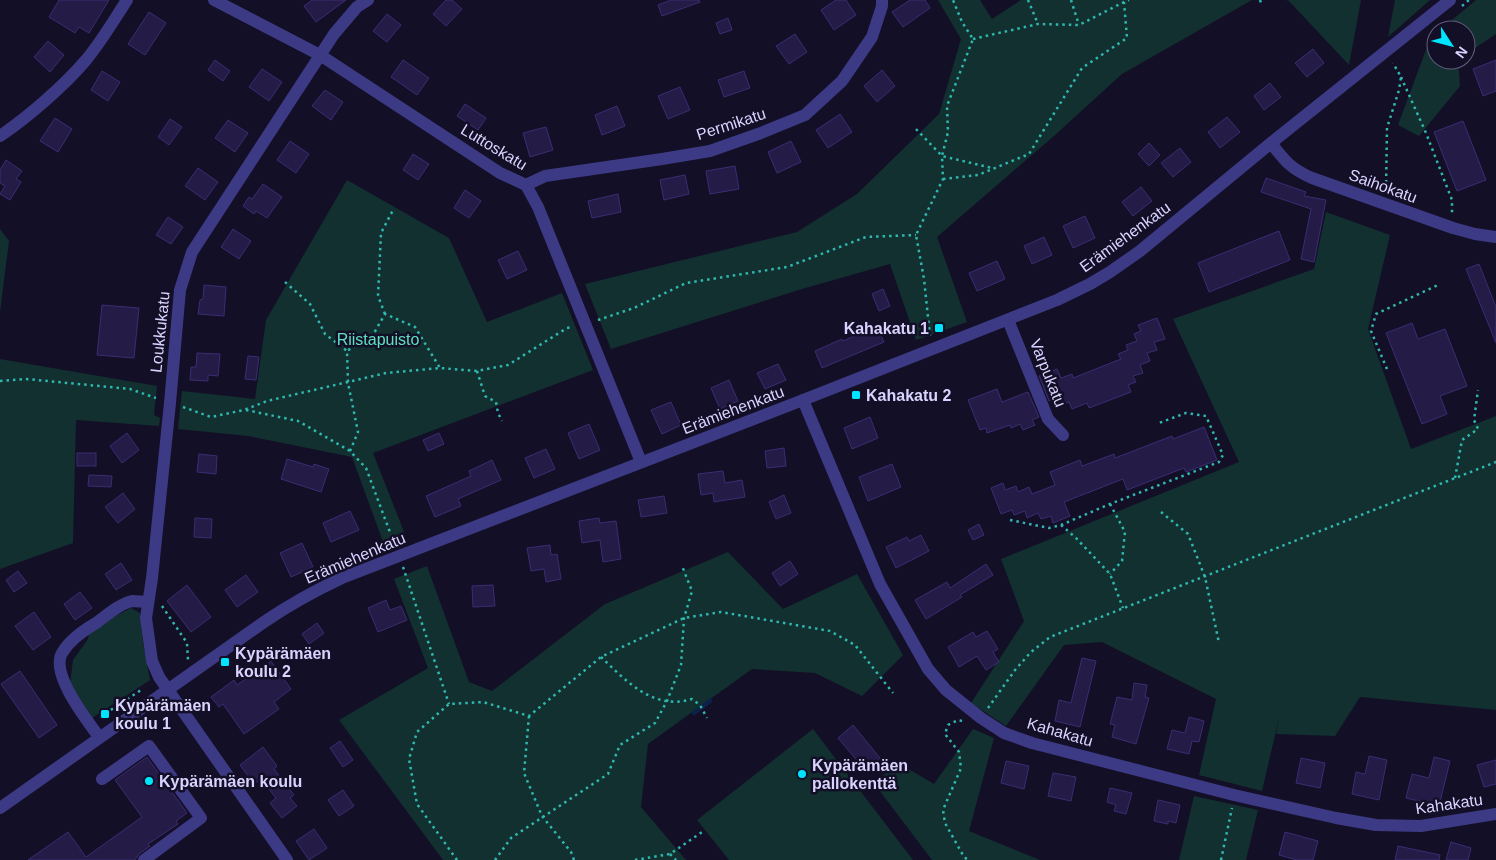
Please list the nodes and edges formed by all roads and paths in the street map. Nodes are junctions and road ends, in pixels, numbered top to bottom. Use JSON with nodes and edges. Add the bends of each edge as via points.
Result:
{"nodes":[{"id":1,"x":127,"y":0,"type":"edge"},
{"id":2,"x":214,"y":0,"type":"edge"},
{"id":3,"x":368,"y":0,"type":"edge"},
{"id":4,"x":882,"y":0,"type":"edge"},
{"id":5,"x":953,"y":0,"type":"edge"},
{"id":6,"x":1028,"y":0,"type":"edge"},
{"id":7,"x":1071,"y":0,"type":"edge"},
{"id":8,"x":1130,"y":0,"type":"edge"},
{"id":9,"x":1450,"y":0,"type":"edge"},
{"id":10,"x":1124,"y":2,"type":"junction"},
{"id":11,"x":1038,"y":24,"type":"junction"},
{"id":12,"x":1079,"y":25,"type":"junction"},
{"id":13,"x":973,"y":39,"type":"junction"},
{"id":14,"x":320,"y":55,"type":"junction"},
{"id":15,"x":1393,"y":63,"type":"dead end"},
{"id":16,"x":1401,"y":77,"type":"junction"},
{"id":17,"x":916,"y":129,"type":"dead end"},
{"id":18,"x":0,"y":136,"type":"edge"},
{"id":19,"x":1271,"y":143,"type":"junction"},
{"id":20,"x":942,"y":156,"type":"junction"},
{"id":21,"x":993,"y":168,"type":"junction"},
{"id":22,"x":942,"y":179,"type":"junction"},
{"id":23,"x":526,"y":185,"type":"junction"},
{"id":24,"x":1388,"y":204,"type":"junction"},
{"id":25,"x":393,"y":210,"type":"dead end"},
{"id":26,"x":1453,"y":228,"type":"junction"},
{"id":27,"x":916,"y":235,"type":"junction"},
{"id":28,"x":1496,"y":237,"type":"edge"},
{"id":29,"x":285,"y":282,"type":"dead end"},
{"id":30,"x":1440,"y":284,"type":"dead end"},
{"id":31,"x":385,"y":314,"type":"junction"},
{"id":32,"x":1008,"y":320,"type":"junction"},
{"id":33,"x":586,"y":324,"type":"junction"},
{"id":34,"x":931,"y":350,"type":"junction"},
{"id":35,"x":347,"y":351,"type":"junction"},
{"id":36,"x":440,"y":368,"type":"junction"},
{"id":37,"x":1387,"y":369,"type":"dead end"},
{"id":38,"x":477,"y":371,"type":"junction"},
{"id":39,"x":0,"y":381,"type":"edge"},
{"id":40,"x":348,"y":383,"type":"junction"},
{"id":41,"x":1478,"y":390,"type":"dead end"},
{"id":42,"x":804,"y":400,"type":"junction"},
{"id":43,"x":170,"y":403,"type":"junction"},
{"id":44,"x":244,"y":410,"type":"junction"},
{"id":45,"x":502,"y":421,"type":"dead end"},
{"id":46,"x":1160,"y":422,"type":"dead end"},
{"id":47,"x":1064,"y":435,"type":"dead end"},
{"id":48,"x":350,"y":451,"type":"junction"},
{"id":49,"x":642,"y":462,"type":"junction"},
{"id":50,"x":1496,"y":462,"type":"edge"},
{"id":51,"x":1456,"y":478,"type":"junction"},
{"id":52,"x":1110,"y":504,"type":"junction"},
{"id":53,"x":1161,"y":512,"type":"dead end"},
{"id":54,"x":1010,"y":520,"type":"dead end"},
{"id":55,"x":1061,"y":525,"type":"junction"},
{"id":56,"x":399,"y":556,"type":"junction"},
{"id":57,"x":682,"y":566,"type":"dead end"},
{"id":58,"x":1110,"y":574,"type":"junction"},
{"id":59,"x":1205,"y":577,"type":"junction"},
{"id":60,"x":147,"y":602,"type":"junction"},
{"id":61,"x":1123,"y":608,"type":"junction"},
{"id":62,"x":684,"y":618,"type":"junction"},
{"id":63,"x":1219,"y":642,"type":"dead end"},
{"id":64,"x":601,"y":657,"type":"junction"},
{"id":65,"x":194,"y":670,"type":"junction"},
{"id":66,"x":166,"y":690,"type":"junction"},
{"id":67,"x":893,"y":693,"type":"dead end"},
{"id":68,"x":667,"y":701,"type":"junction"},
{"id":69,"x":449,"y":704,"type":"junction"},
{"id":70,"x":528,"y":716,"type":"junction"},
{"id":71,"x":708,"y":718,"type":"dead end"},
{"id":72,"x":981,"y":718,"type":"junction"},
{"id":73,"x":948,"y":726,"type":"dead end"},
{"id":74,"x":99,"y":737,"type":"junction"},
{"id":75,"x":102,"y":779,"type":"dead end"},
{"id":76,"x":1234,"y":795,"type":"junction"},
{"id":77,"x":0,"y":808,"type":"edge"},
{"id":78,"x":1496,"y":814,"type":"edge"},
{"id":79,"x":542,"y":816,"type":"junction"},
{"id":80,"x":705,"y":830,"type":"dead end"},
{"id":81,"x":670,"y":854,"type":"junction"},
{"id":82,"x":144,"y":860,"type":"edge"},
{"id":83,"x":287,"y":860,"type":"edge"},
{"id":84,"x":457,"y":860,"type":"edge"},
{"id":85,"x":495,"y":860,"type":"edge"},
{"id":86,"x":574,"y":860,"type":"edge"},
{"id":87,"x":635,"y":860,"type":"edge"},
{"id":88,"x":676,"y":860,"type":"edge"},
{"id":89,"x":968,"y":860,"type":"edge"},
{"id":90,"x":1220,"y":860,"type":"edge"}],
"edges":[{"from":1,"to":18,"type":"street","via":[[86,60],[61,86]]},
{"from":2,"to":14,"type":"street","name":"Luttoskatu"},
{"from":3,"to":14,"type":"street","name":"Loukkukatu","via":[[357,7]]},
{"from":4,"to":23,"type":"street","name":"Permikatu","via":[[872,37],[842,81],[805,115],[710,150],[545,176]]},
{"from":5,"to":13,"type":"path"},
{"from":6,"to":11,"type":"path"},
{"from":7,"to":12,"type":"path"},
{"from":8,"to":10,"type":"path"},
{"from":9,"to":19,"type":"street","name":"Erämiehenkatu"},
{"from":10,"to":12,"type":"path"},
{"from":10,"to":21,"type":"path","via":[[1127,38],[1082,68],[1029,154]]},
{"from":11,"to":12,"type":"path"},
{"from":11,"to":13,"type":"path"},
{"from":13,"to":20,"type":"path","via":[[947,106],[948,132]]},
{"from":14,"to":23,"type":"street","name":"Luttoskatu","via":[[500,173]]},
{"from":14,"to":43,"type":"street","name":"Loukkukatu","via":[[192,252],[180,290]]},
{"from":15,"to":16,"type":"path"},
{"from":16,"to":24,"type":"path","via":[[1386,128],[1385,187]]},
{"from":16,"to":26,"type":"path","via":[[1452,200]]},
{"from":17,"to":20,"type":"path"},
{"from":19,"to":24,"type":"street","name":"Saihokatu","via":[[1298,172]]},
{"from":19,"to":32,"type":"street","name":"Erämiehenkatu","via":[[1110,272],[1057,300]]},
{"from":20,"to":21,"type":"path"},
{"from":20,"to":22,"type":"path"},
{"from":21,"to":22,"type":"path","via":[[978,175]]},
{"from":22,"to":27,"type":"path"},
{"from":23,"to":33,"type":"street","name":"Luttoskatu"},
{"from":24,"to":26,"type":"street","name":"Saihokatu"},
{"from":25,"to":31,"type":"path","via":[[381,233],[378,296]]},
{"from":26,"to":28,"type":"street","name":"Saihokatu"},
{"from":27,"to":33,"type":"path","via":[[866,237],[787,267],[686,283],[634,308]]},
{"from":27,"to":34,"type":"path"},
{"from":29,"to":35,"type":"path","via":[[310,304],[325,334]]},
{"from":30,"to":37,"type":"path","via":[[1376,314],[1371,331]]},
{"from":31,"to":35,"type":"path","via":[[374,333]]},
{"from":31,"to":36,"type":"path","via":[[415,327]]},
{"from":32,"to":34,"type":"street","name":"Erämiehenkatu"},
{"from":32,"to":47,"type":"street","name":"Varpukatu","via":[[1048,419]]},
{"from":33,"to":38,"type":"path","via":[[567,328],[508,365]]},
{"from":33,"to":49,"type":"street","name":"Luttoskatu"},
{"from":34,"to":42,"type":"street","name":"Erämiehenkatu"},
{"from":35,"to":40,"type":"path"},
{"from":36,"to":38,"type":"path"},
{"from":36,"to":40,"type":"path","via":[[386,373]]},
{"from":38,"to":45,"type":"path","via":[[485,396],[496,402]]},
{"from":39,"to":43,"type":"path","via":[[26,379],[130,389]]},
{"from":40,"to":44,"type":"path","via":[[267,401]]},
{"from":40,"to":48,"type":"path","via":[[358,432]]},
{"from":41,"to":51,"type":"path","via":[[1474,420],[1478,429],[1462,440]]},
{"from":42,"to":49,"type":"street","name":"Erämiehenkatu"},
{"from":42,"to":72,"type":"street","name":"Kahakatu","via":[[880,584],[928,669],[946,690]]},
{"from":43,"to":44,"type":"path","via":[[211,417]]},
{"from":43,"to":60,"type":"street","name":"Loukkukatu"},
{"from":44,"to":48,"type":"path","via":[[298,421]]},
{"from":46,"to":52,"type":"path","via":[[1186,413],[1206,416],[1223,455],[1219,462]]},
{"from":48,"to":56,"type":"path","via":[[366,468]]},
{"from":49,"to":56,"type":"street","name":"Erämiehenkatu"},
{"from":50,"to":51,"type":"path"},
{"from":51,"to":59,"type":"path"},
{"from":52,"to":55,"type":"path"},
{"from":52,"to":58,"type":"path","via":[[1125,532],[1122,561]]},
{"from":53,"to":59,"type":"path","via":[[1188,534]]},
{"from":54,"to":55,"type":"path","via":[[1049,528]]},
{"from":55,"to":58,"type":"path"},
{"from":56,"to":65,"type":"street","name":"Erämiehenkatu","via":[[342,578],[293,602]]},
{"from":56,"to":69,"type":"path"},
{"from":57,"to":62,"type":"path","via":[[692,592]]},
{"from":58,"to":61,"type":"path"},
{"from":59,"to":61,"type":"path"},
{"from":59,"to":63,"type":"path"},
{"from":60,"to":65,"type":"path","via":[[160,603],[187,644],[187,659]]},
{"from":60,"to":66,"type":"street","name":"Loukkukatu","via":[[152,661]]},
{"from":60,"to":74,"type":"street","via":[[132,601],[118,608],[89,627],[62,654],[59,666],[65,685]]},
{"from":61,"to":72,"type":"path","via":[[1050,637],[1015,670]]},
{"from":62,"to":64,"type":"path"},
{"from":62,"to":67,"type":"path","via":[[721,612],[830,631],[856,645]]},
{"from":62,"to":68,"type":"path","via":[[681,665]]},
{"from":64,"to":68,"type":"path","via":[[628,683],[648,696]]},
{"from":64,"to":70,"type":"path"},
{"from":65,"to":66,"type":"street","name":"Erämiehenkatu"},
{"from":66,"to":74,"type":"street","name":"Erämiehenkatu"},
{"from":66,"to":83,"type":"street","name":"Loukkukatu"},
{"from":68,"to":71,"type":"path","via":[[681,703],[692,699],[700,704]]},
{"from":68,"to":79,"type":"path","via":[[655,723],[620,745],[608,774]]},
{"from":69,"to":70,"type":"path","via":[[483,702]]},
{"from":69,"to":84,"type":"path","via":[[417,732],[409,759],[417,804]]},
{"from":70,"to":79,"type":"path","via":[[524,773]]},
{"from":72,"to":76,"type":"street","name":"Kahakatu","via":[[1004,733],[1032,743]]},
{"from":73,"to":89,"type":"path","via":[[945,734],[959,752],[961,768],[943,810],[945,823]]},
{"from":74,"to":77,"type":"street","name":"Erämiehenkatu"},
{"from":75,"to":82,"type":"street","via":[[149,746],[201,818]]},
{"from":76,"to":78,"type":"street","name":"Kahakatu","via":[[1376,825],[1420,826]]},
{"from":76,"to":90,"type":"path"},
{"from":79,"to":85,"type":"path","via":[[511,838]]},
{"from":79,"to":86,"type":"path"},
{"from":80,"to":81,"type":"path"},
{"from":81,"to":87,"type":"path"},
{"from":81,"to":88,"type":"path"}]}
